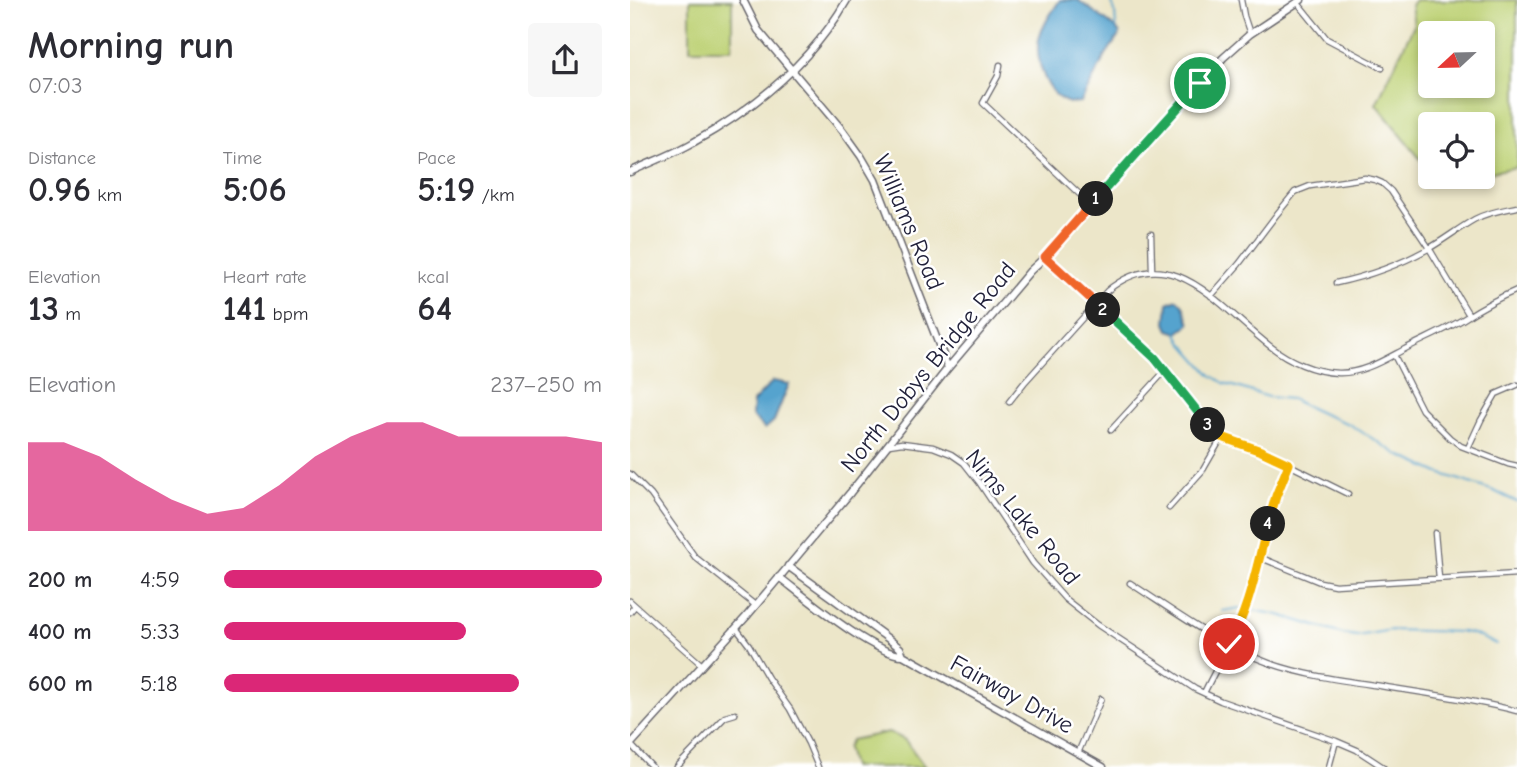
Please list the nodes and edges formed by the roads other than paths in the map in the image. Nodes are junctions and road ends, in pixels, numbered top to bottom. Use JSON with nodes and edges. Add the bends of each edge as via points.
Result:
{"nodes":[{"id":1,"x":743,"y":0,"type":"edge"},
{"id":2,"x":847,"y":0,"type":"edge"},
{"id":3,"x":1241,"y":0,"type":"edge"},
{"id":4,"x":1299,"y":1,"type":"edge"},
{"id":5,"x":1250,"y":34,"type":"junction"},
{"id":6,"x":1000,"y":65,"type":"dead end"},
{"id":7,"x":1382,"y":68,"type":"dead end"},
{"id":8,"x":792,"y":69,"type":"junction"},
{"id":9,"x":630,"y":172,"type":"edge"},
{"id":10,"x":1091,"y":205,"type":"junction"},
{"id":11,"x":1517,"y":207,"type":"edge"},
{"id":12,"x":1152,"y":234,"type":"dead end"},
{"id":13,"x":1429,"y":248,"type":"junction"},
{"id":14,"x":1045,"y":257,"type":"junction"},
{"id":15,"x":1152,"y":270,"type":"junction"},
{"id":16,"x":1336,"y":283,"type":"dead end"},
{"id":17,"x":1517,"y":290,"type":"edge"},
{"id":18,"x":1211,"y":296,"type":"junction"},
{"id":19,"x":1095,"y":303,"type":"junction"},
{"id":20,"x":1469,"y":315,"type":"junction"},
{"id":21,"x":1394,"y":355,"type":"junction"},
{"id":22,"x":947,"y":368,"type":"junction"},
{"id":23,"x":1165,"y":371,"type":"junction"},
{"id":24,"x":1517,"y":385,"type":"edge"},
{"id":25,"x":1009,"y":402,"type":"dead end"},
{"id":26,"x":1111,"y":430,"type":"dead end"},
{"id":27,"x":1222,"y":437,"type":"junction"},
{"id":28,"x":888,"y":445,"type":"junction"},
{"id":29,"x":1468,"y":448,"type":"junction"},
{"id":30,"x":1289,"y":464,"type":"junction"},
{"id":31,"x":1517,"y":466,"type":"edge"},
{"id":32,"x":630,"y":474,"type":"edge"},
{"id":33,"x":1348,"y":494,"type":"dead end"},
{"id":34,"x":1169,"y":508,"type":"dead end"},
{"id":35,"x":1435,"y":533,"type":"dead end"},
{"id":36,"x":1259,"y":557,"type":"junction"},
{"id":37,"x":788,"y":566,"type":"junction"},
{"id":38,"x":1517,"y":574,"type":"edge"},
{"id":39,"x":779,"y":577,"type":"junction"},
{"id":40,"x":1439,"y":578,"type":"junction"},
{"id":41,"x":1130,"y":583,"type":"dead end"},
{"id":42,"x":630,"y":601,"type":"edge"},
{"id":43,"x":755,"y":605,"type":"junction"},
{"id":44,"x":635,"y":606,"type":"junction"},
{"id":45,"x":630,"y":612,"type":"edge"},
{"id":46,"x":736,"y":628,"type":"junction"},
{"id":47,"x":1229,"y":644,"type":"junction"},
{"id":48,"x":903,"y":655,"type":"junction"},
{"id":49,"x":703,"y":666,"type":"junction"},
{"id":50,"x":1204,"y":694,"type":"junction"},
{"id":51,"x":1101,"y":699,"type":"dead end"},
{"id":52,"x":1517,"y":710,"type":"edge"},
{"id":53,"x":735,"y":714,"type":"dead end"},
{"id":54,"x":1336,"y":741,"type":"junction"},
{"id":55,"x":630,"y":745,"type":"edge"},
{"id":56,"x":1078,"y":753,"type":"junction"},
{"id":57,"x":652,"y":767,"type":"edge"},
{"id":58,"x":677,"y":767,"type":"edge"},
{"id":59,"x":818,"y":767,"type":"edge"},
{"id":60,"x":1103,"y":767,"type":"edge"},
{"id":61,"x":1328,"y":767,"type":"edge"},
{"id":62,"x":1383,"y":767,"type":"edge"}],
"edges":[{"from":1,"to":8,"type":"street","name":"Williams Road","via":[[758,30]]},
{"from":2,"to":8,"type":"street"},
{"from":3,"to":5,"type":"street"},
{"from":4,"to":5,"type":"street","name":"North Dobys Bridge Road"},
{"from":4,"to":7,"type":"street","via":[[1327,39]]},
{"from":5,"to":10,"type":"street","name":"North Dobys Bridge Road","via":[[1202,80]]},
{"from":6,"to":10,"type":"street","via":[[983,103]]},
{"from":8,"to":9,"type":"street","via":[[756,102],[720,126]]},
{"from":8,"to":22,"type":"street","name":"Williams Road","via":[[875,180]]},
{"from":10,"to":14,"type":"street","name":"North Dobys Bridge Road"},
{"from":11,"to":13,"type":"street","via":[[1476,218]]},
{"from":12,"to":15,"type":"street"},
{"from":13,"to":16,"type":"street","via":[[1376,273]]},
{"from":13,"to":18,"type":"street","via":[[1382,183],[1365,178],[1310,186],[1292,195]]},
{"from":13,"to":20,"type":"street"},
{"from":14,"to":19,"type":"street"},
{"from":14,"to":22,"type":"street","name":"North Dobys Bridge Road"},
{"from":15,"to":18,"type":"street","via":[[1181,276]]},
{"from":15,"to":19,"type":"street","via":[[1122,280]]},
{"from":17,"to":20,"type":"street"},
{"from":18,"to":21,"type":"street","via":[[1282,355],[1319,371],[1357,371]]},
{"from":19,"to":23,"type":"street"},
{"from":19,"to":25,"type":"street"},
{"from":20,"to":21,"type":"street"},
{"from":21,"to":29,"type":"street","via":[[1422,410],[1450,438]]},
{"from":22,"to":28,"type":"street","name":"North Dobys Bridge Road"},
{"from":23,"to":26,"type":"street"},
{"from":23,"to":27,"type":"street"},
{"from":24,"to":29,"type":"street","via":[[1496,394]]},
{"from":27,"to":30,"type":"street"},
{"from":27,"to":34,"type":"street","via":[[1203,470]]},
{"from":28,"to":37,"type":"street","name":"North Dobys Bridge Road"},
{"from":28,"to":50,"type":"street","name":"Nims Lake Road","via":[[933,447],[964,463],[1033,564],[1065,599]]},
{"from":29,"to":31,"type":"street"},
{"from":30,"to":33,"type":"street"},
{"from":30,"to":36,"type":"street"},
{"from":32,"to":43,"type":"street","via":[[651,495],[695,557]]},
{"from":35,"to":40,"type":"street"},
{"from":36,"to":40,"type":"street","via":[[1335,585]]},
{"from":36,"to":47,"type":"street"},
{"from":37,"to":39,"type":"street","name":"North Dobys Bridge Road"},
{"from":37,"to":48,"type":"street","name":"Fairway Drive","via":[[882,634]]},
{"from":38,"to":40,"type":"street"},
{"from":39,"to":43,"type":"street","name":"North Dobys Bridge Road"},
{"from":39,"to":48,"type":"street","name":"Fairway Drive","via":[[872,644]]},
{"from":41,"to":47,"type":"street"},
{"from":42,"to":44,"type":"street"},
{"from":43,"to":46,"type":"street","name":"North Dobys Bridge Road"},
{"from":44,"to":45,"type":"street"},
{"from":44,"to":49,"type":"street"},
{"from":46,"to":49,"type":"street","name":"North Dobys Bridge Road"},
{"from":46,"to":59,"type":"street","via":[[790,709]]},
{"from":47,"to":50,"type":"street"},
{"from":47,"to":52,"type":"street","via":[[1294,671]]},
{"from":48,"to":56,"type":"street","name":"Fairway Drive"},
{"from":49,"to":55,"type":"street","name":"North Dobys Bridge Road"},
{"from":50,"to":54,"type":"street","name":"Nims Lake Road"},
{"from":51,"to":56,"type":"street"},
{"from":53,"to":58,"type":"street","via":[[725,717]]},
{"from":54,"to":61,"type":"street"},
{"from":54,"to":62,"type":"street","name":"Nims Lake Road"},
{"from":55,"to":57,"type":"street"},
{"from":56,"to":60,"type":"street","name":"Fairway Drive"}]}
